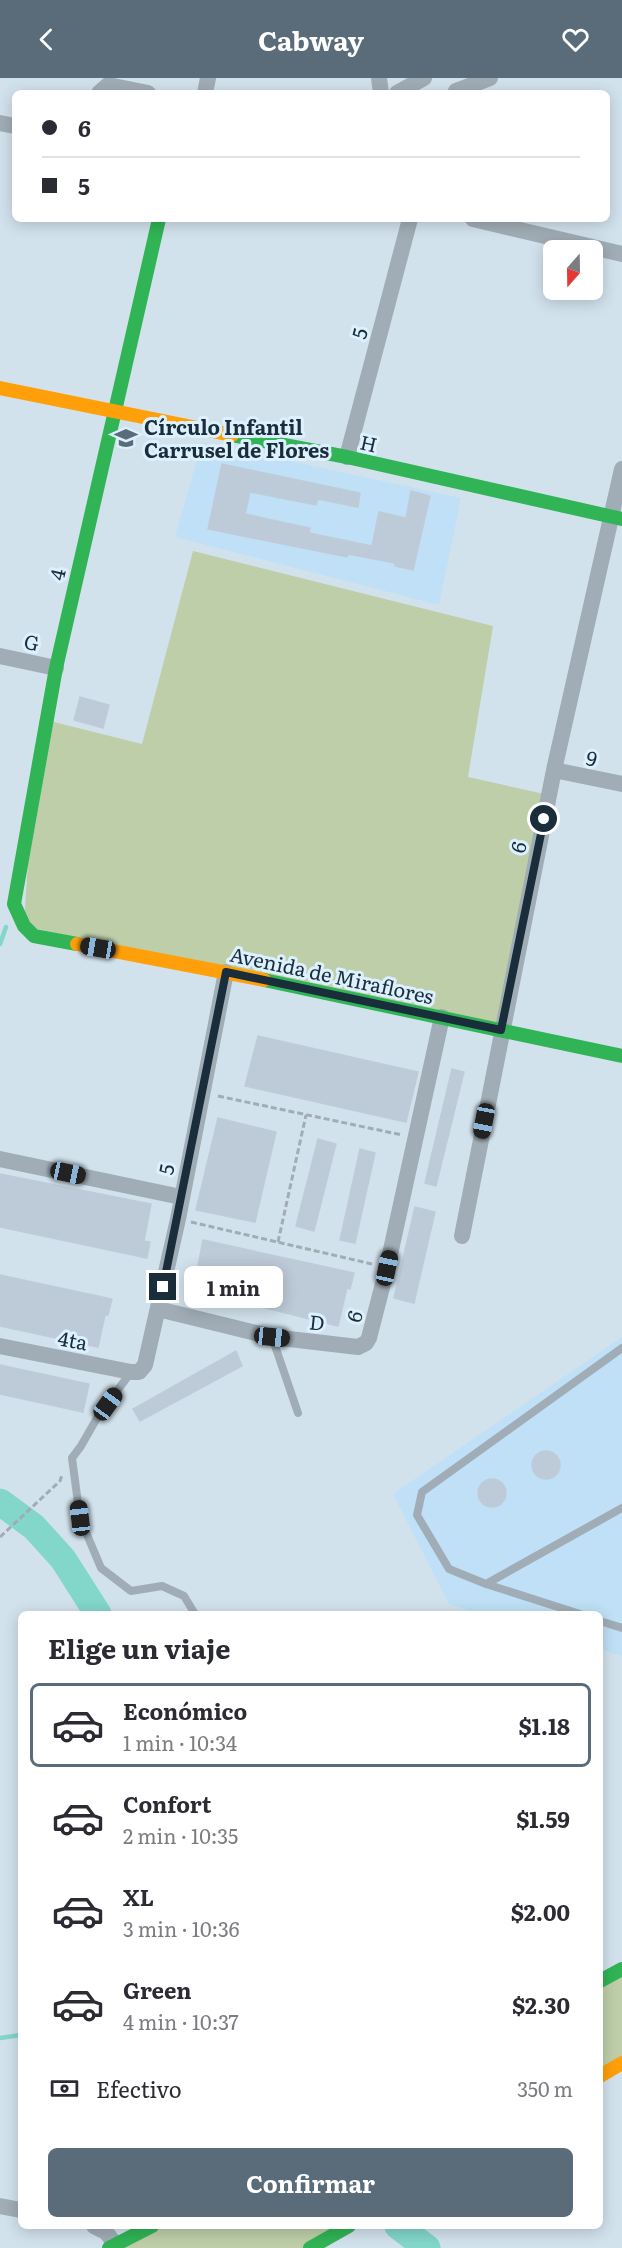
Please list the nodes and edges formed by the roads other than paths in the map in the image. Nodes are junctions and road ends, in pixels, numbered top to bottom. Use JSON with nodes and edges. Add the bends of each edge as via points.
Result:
{"nodes":[{"id":1,"x":424,"y":78,"type":"edge"},
{"id":2,"x":490,"y":78,"type":"edge"},
{"id":3,"x":453,"y":87,"type":"edge"},
{"id":4,"x":102,"y":90,"type":"edge"},
{"id":5,"x":133,"y":90,"type":"edge"},
{"id":6,"x":402,"y":90,"type":"edge"},
{"id":7,"x":158,"y":222,"type":"edge"},
{"id":8,"x":409,"y":222,"type":"edge"},
{"id":9,"x":486,"y":222,"type":"edge"},
{"id":10,"x":622,"y":254,"type":"edge"},
{"id":11,"x":0,"y":388,"type":"edge"},
{"id":12,"x":115,"y":413,"type":"junction"},
{"id":13,"x":347,"y":457,"type":"junction"},
{"id":14,"x":622,"y":469,"type":"edge"},
{"id":15,"x":617,"y":518,"type":"edge"},
{"id":16,"x":0,"y":656,"type":"edge"},
{"id":17,"x":56,"y":668,"type":"junction"},
{"id":18,"x":554,"y":770,"type":"junction"},
{"id":19,"x":622,"y":784,"type":"edge"},
{"id":20,"x":34,"y":936,"type":"joint"},
{"id":21,"x":226,"y":972,"type":"junction"},
{"id":22,"x":442,"y":1017,"type":"junction"},
{"id":23,"x":501,"y":1030,"type":"junction"},
{"id":24,"x":622,"y":1056,"type":"edge"},
{"id":25,"x":0,"y":1159,"type":"edge"},
{"id":26,"x":181,"y":1197,"type":"junction"},
{"id":27,"x":462,"y":1236,"type":"dead end"},
{"id":28,"x":158,"y":1309,"type":"junction"},
{"id":29,"x":272,"y":1337,"type":"junction"},
{"id":30,"x":366,"y":1343,"type":"joint"},
{"id":31,"x":0,"y":1346,"type":"edge"},
{"id":32,"x":622,"y":1348,"type":"edge"},
{"id":33,"x":135,"y":1372,"type":"junction"},
{"id":34,"x":298,"y":1413,"type":"dead end"},
{"id":35,"x":622,"y":1508,"type":"edge"},
{"id":36,"x":486,"y":1584,"type":"junction"},
{"id":37,"x":193,"y":1611,"type":"edge"},
{"id":38,"x":571,"y":1611,"type":"edge"},
{"id":39,"x":603,"y":1622,"type":"edge"},
{"id":40,"x":622,"y":1628,"type":"edge"},
{"id":41,"x":622,"y":1969,"type":"edge"},
{"id":42,"x":603,"y":1979,"type":"edge"},
{"id":43,"x":622,"y":2063,"type":"edge"},
{"id":44,"x":603,"y":2074,"type":"edge"},
{"id":45,"x":0,"y":2206,"type":"edge"},
{"id":46,"x":18,"y":2209,"type":"edge"},
{"id":47,"x":100,"y":2229,"type":"edge"},
{"id":48,"x":146,"y":2229,"type":"edge"},
{"id":49,"x":344,"y":2229,"type":"edge"},
{"id":50,"x":112,"y":2246,"type":"edge"},
{"id":51,"x":310,"y":2248,"type":"edge"}],
"edges":[{"from":1,"to":6,"type":"street"},
{"from":2,"to":3,"type":"street"},
{"from":4,"to":5,"type":"street","via":[[108,85]]},
{"from":7,"to":12,"type":"street","name":"4"},
{"from":8,"to":13,"type":"street","name":"5"},
{"from":9,"to":10,"type":"street"},
{"from":11,"to":12,"type":"street","name":"H"},
{"from":12,"to":13,"type":"street","name":"H"},
{"from":12,"to":17,"type":"street","name":"4"},
{"from":13,"to":15,"type":"street","name":"H"},
{"from":14,"to":15,"type":"street","name":"6"},
{"from":15,"to":18,"type":"street","name":"6"},
{"from":16,"to":17,"type":"street","name":"G"},
{"from":17,"to":20,"type":"street","name":"4","via":[[15,904],[24,926]]},
{"from":18,"to":19,"type":"street","name":"9"},
{"from":18,"to":23,"type":"street","name":"6"},
{"from":20,"to":21,"type":"street","name":"Avenida de Miraflores"},
{"from":21,"to":22,"type":"street","name":"Avenida de Miraflores"},
{"from":21,"to":26,"type":"street","name":"5"},
{"from":22,"to":23,"type":"street","name":"Avenida de Miraflores"},
{"from":22,"to":30,"type":"street","name":"6","via":[[387,1268]]},
{"from":23,"to":24,"type":"street","name":"Avenida de Miraflores"},
{"from":23,"to":27,"type":"street","name":"6"},
{"from":25,"to":26,"type":"street"},
{"from":26,"to":28,"type":"street","name":"5"},
{"from":28,"to":29,"type":"street","name":"D"},
{"from":28,"to":33,"type":"street","name":"5","via":[[145,1365]]},
{"from":29,"to":30,"type":"street","name":"D","via":[[358,1347]]},
{"from":29,"to":34,"type":"lane"},
{"from":31,"to":33,"type":"street","name":"4ta"},
{"from":32,"to":36,"type":"lane","via":[[422,1492],[417,1515],[449,1569]]},
{"from":33,"to":37,"type":"lane","via":[[97,1418],[72,1458],[80,1518],[101,1568],[131,1591],[162,1586],[184,1596]]},
{"from":35,"to":36,"type":"lane"},
{"from":36,"to":38,"type":"lane"},
{"from":39,"to":40,"type":"lane"},
{"from":41,"to":42,"type":"street"},
{"from":43,"to":44,"type":"street"},
{"from":45,"to":46,"type":"street"},
{"from":47,"to":50,"type":"street","via":[[106,2232]]},
{"from":48,"to":50,"type":"street"},
{"from":49,"to":51,"type":"street"}]}
